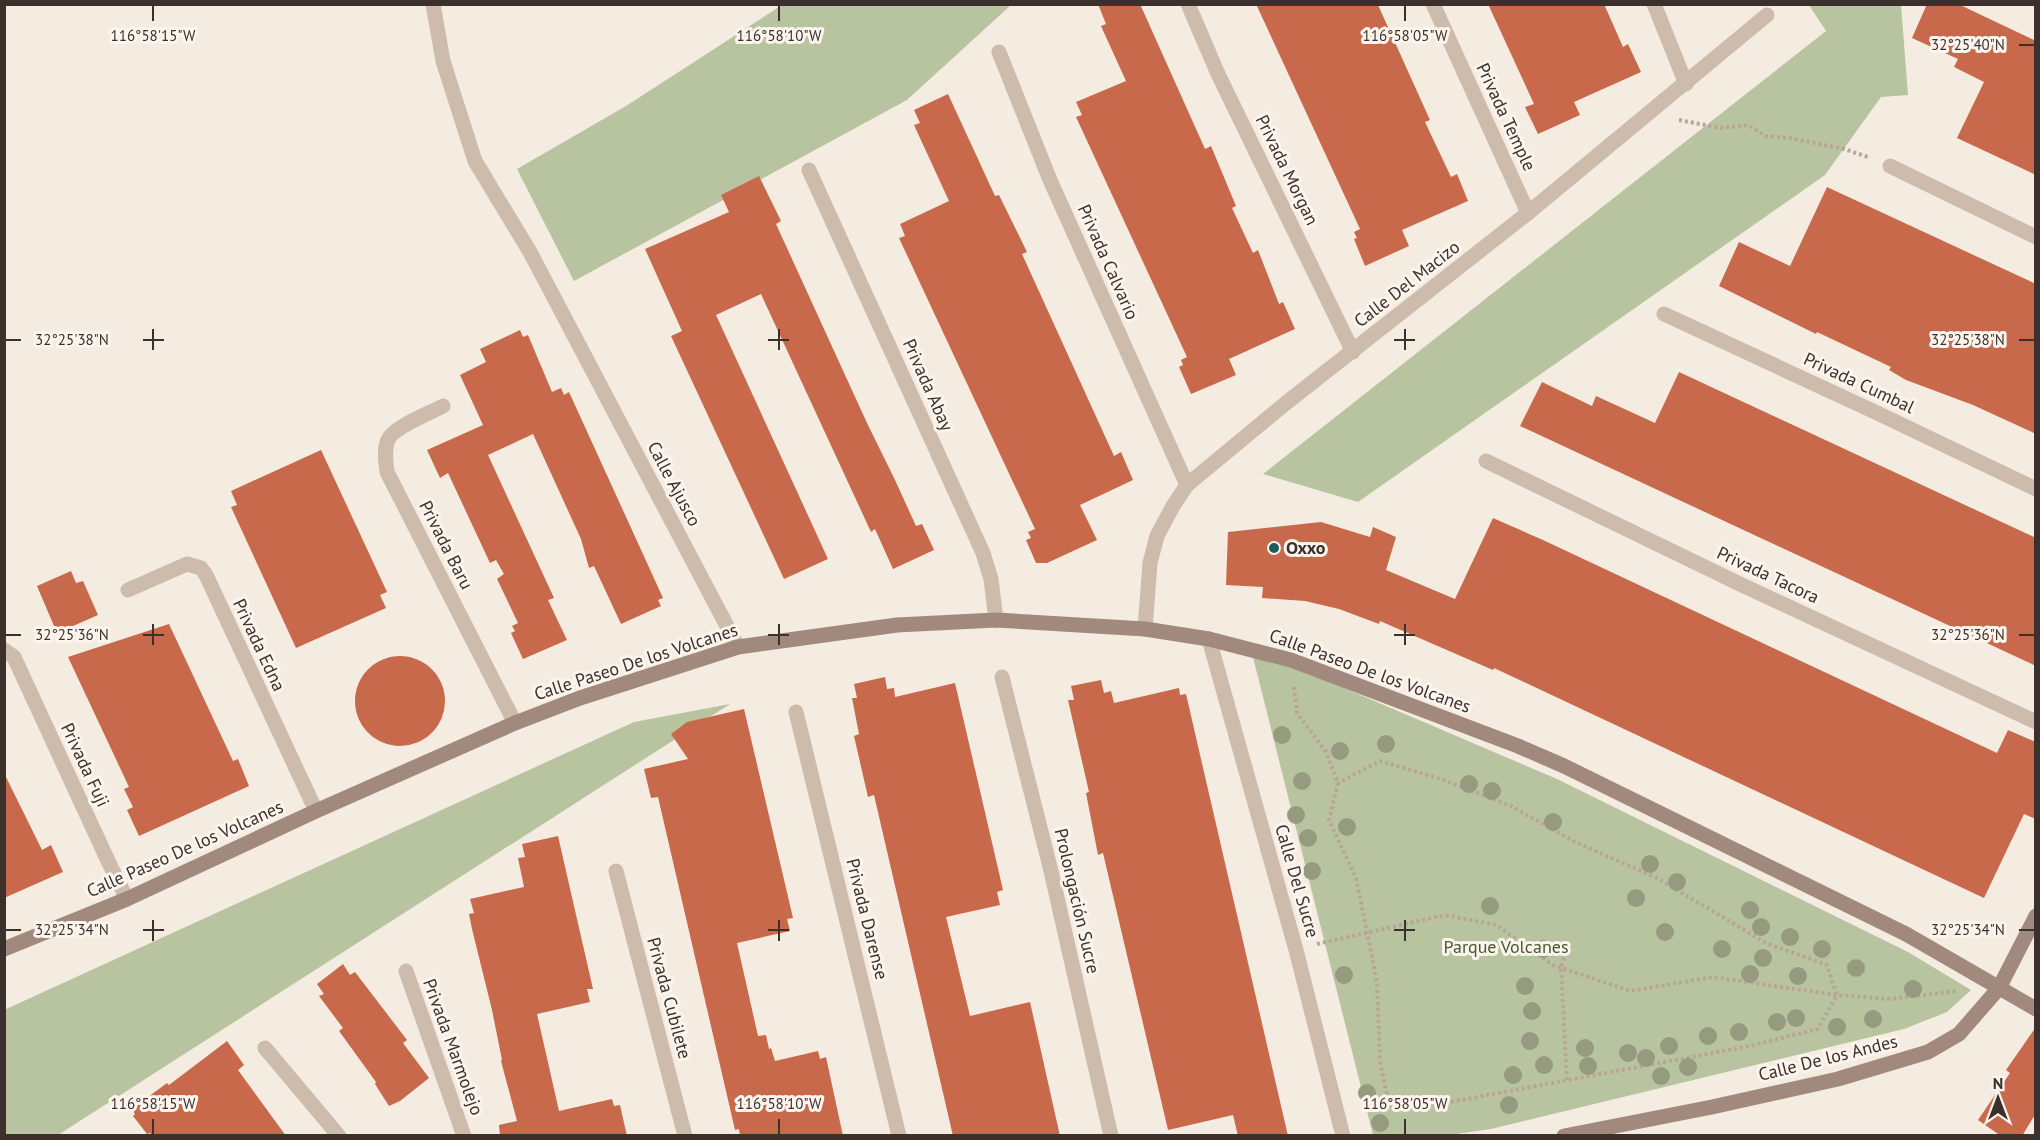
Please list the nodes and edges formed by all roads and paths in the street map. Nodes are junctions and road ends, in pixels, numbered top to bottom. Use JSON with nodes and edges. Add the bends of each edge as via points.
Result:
{"nodes":[{"id":1,"x":433,"y":4,"type":"edge"},
{"id":2,"x":1188,"y":4,"type":"edge"},
{"id":3,"x":1433,"y":4,"type":"edge"},
{"id":4,"x":1654,"y":4,"type":"edge"},
{"id":5,"x":1767,"y":15,"type":"dead end"},
{"id":6,"x":999,"y":52,"type":"dead end"},
{"id":7,"x":1686,"y":84,"type":"junction"},
{"id":8,"x":1659,"y":106,"type":"junction"},
{"id":9,"x":1890,"y":166,"type":"joint"},
{"id":10,"x":809,"y":170,"type":"dead end"},
{"id":11,"x":1528,"y":213,"type":"junction"},
{"id":12,"x":2036,"y":237,"type":"edge"},
{"id":13,"x":1664,"y":314,"type":"dead end"},
{"id":14,"x":1353,"y":352,"type":"junction"},
{"id":15,"x":443,"y":406,"type":"dead end"},
{"id":16,"x":1486,"y":461,"type":"dead end"},
{"id":17,"x":1187,"y":485,"type":"junction"},
{"id":18,"x":2036,"y":489,"type":"edge"},
{"id":19,"x":128,"y":590,"type":"dead end"},
{"id":20,"x":996,"y":620,"type":"junction"},
{"id":21,"x":1146,"y":629,"type":"junction"},
{"id":22,"x":1209,"y":639,"type":"junction"},
{"id":23,"x":738,"y":647,"type":"junction"},
{"id":24,"x":4,"y":650,"type":"edge"},
{"id":25,"x":1292,"y":660,"type":"junction"},
{"id":26,"x":1002,"y":677,"type":"dead end"},
{"id":27,"x":796,"y":712,"type":"dead end"},
{"id":28,"x":2036,"y":722,"type":"edge"},
{"id":29,"x":515,"y":723,"type":"junction"},
{"id":30,"x":1338,"y":783,"type":"junction"},
{"id":31,"x":316,"y":811,"type":"junction"},
{"id":32,"x":616,"y":871,"type":"dead end"},
{"id":33,"x":127,"y":899,"type":"junction"},
{"id":34,"x":2036,"y":916,"type":"edge"},
{"id":35,"x":1367,"y":932,"type":"junction"},
{"id":36,"x":1569,"y":942,"type":"dead end"},
{"id":37,"x":4,"y":949,"type":"edge"},
{"id":38,"x":1296,"y":950,"type":"junction"},
{"id":39,"x":1561,"y":968,"type":"junction"},
{"id":40,"x":406,"y":971,"type":"dead end"},
{"id":41,"x":1999,"y":988,"type":"junction"},
{"id":42,"x":1960,"y":991,"type":"dead end"},
{"id":43,"x":1837,"y":995,"type":"junction"},
{"id":44,"x":2036,"y":1010,"type":"edge"},
{"id":45,"x":265,"y":1048,"type":"dead end"},
{"id":46,"x":1567,"y":1080,"type":"junction"},
{"id":47,"x":339,"y":1136,"type":"edge"},
{"id":48,"x":464,"y":1136,"type":"edge"},
{"id":49,"x":686,"y":1136,"type":"edge"},
{"id":50,"x":899,"y":1136,"type":"edge"},
{"id":51,"x":1111,"y":1136,"type":"edge"},
{"id":52,"x":1343,"y":1136,"type":"edge"},
{"id":53,"x":1564,"y":1136,"type":"edge"}],
"edges":[{"from":1,"to":23,"type":"street","name":"Calle Ajusco","via":[[443,62],[475,161],[530,252]]},
{"from":2,"to":14,"type":"street","name":"Privada Morgan"},
{"from":3,"to":11,"type":"street","name":"Privada Temple"},
{"from":4,"to":7,"type":"street"},
{"from":5,"to":7,"type":"street","name":"Calle Del Macizo"},
{"from":6,"to":17,"type":"street","name":"Privada Calvario","via":[[1050,180]]},
{"from":7,"to":8,"type":"street","name":"Calle Del Macizo"},
{"from":8,"to":9,"type":"path","via":[[1671,118],[1687,123],[1721,128],[1748,125],[1766,136],[1844,149]]},
{"from":8,"to":11,"type":"street","name":"Calle Del Macizo"},
{"from":9,"to":12,"type":"street"},
{"from":10,"to":20,"type":"street","name":"Privada Abay","via":[[983,554],[991,579]]},
{"from":11,"to":14,"type":"street","name":"Calle Del Macizo"},
{"from":13,"to":18,"type":"street","name":"Privada Cumbal"},
{"from":14,"to":17,"type":"street","name":"Calle Del Macizo"},
{"from":15,"to":29,"type":"street","name":"Privada Baru","via":[[395,431],[388,439],[387,472]]},
{"from":16,"to":28,"type":"street","name":"Privada Tacora"},
{"from":17,"to":21,"type":"street","name":"Calle Del Macizo","via":[[1157,536],[1150,563]]},
{"from":19,"to":31,"type":"street","name":"Privada Edna","via":[[187,564],[201,568]]},
{"from":20,"to":21,"type":"street","name":"Calle Paseo De los Volcanes"},
{"from":20,"to":23,"type":"street","name":"Calle Paseo De los Volcanes","via":[[897,625]]},
{"from":21,"to":22,"type":"street","name":"Calle Paseo De los Volcanes"},
{"from":22,"to":25,"type":"street","name":"Calle Paseo De los Volcanes"},
{"from":22,"to":38,"type":"street","name":"Calle Del Sucre"},
{"from":23,"to":29,"type":"street","name":"Calle Paseo De los Volcanes"},
{"from":24,"to":33,"type":"street","name":"Privada Fuji","via":[[14,657]]},
{"from":25,"to":30,"type":"path","via":[[1297,713],[1326,752]]},
{"from":25,"to":41,"type":"street","name":"Calle Paseo De los Volcanes","via":[[1564,766],[1906,934]]},
{"from":26,"to":51,"type":"street","name":"Prolongación Sucre"},
{"from":27,"to":50,"type":"street","name":"Privada Darense"},
{"from":29,"to":31,"type":"street","name":"Calle Paseo De los Volcanes"},
{"from":30,"to":35,"type":"path","via":[[1329,820],[1356,878]]},
{"from":30,"to":43,"type":"path","via":[[1380,761],[1511,806],[1575,842],[1657,878],[1766,943],[1827,965]]},
{"from":31,"to":33,"type":"street","name":"Calle Paseo De los Volcanes"},
{"from":32,"to":49,"type":"street","name":"Privada Cubilete"},
{"from":33,"to":37,"type":"street","name":"Calle Paseo De los Volcanes"},
{"from":34,"to":41,"type":"street","name":"Calle De los Andes"},
{"from":35,"to":38,"type":"path"},
{"from":35,"to":39,"type":"path","via":[[1445,915],[1496,925]]},
{"from":35,"to":46,"type":"path","via":[[1377,982],[1380,1061],[1387,1095],[1413,1109]]},
{"from":36,"to":39,"type":"path"},
{"from":38,"to":52,"type":"street","name":"Calle Del Sucre"},
{"from":39,"to":43,"type":"path","via":[[1630,991],[1713,977]]},
{"from":39,"to":46,"type":"path"},
{"from":40,"to":48,"type":"street","name":"Privada Marmolejo"},
{"from":41,"to":44,"type":"street","name":"Calle Paseo De los Volcanes"},
{"from":41,"to":53,"type":"street","name":"Calle De los Andes","via":[[1959,1034],[1928,1052],[1838,1079]]},
{"from":42,"to":43,"type":"path","via":[[1889,999]]},
{"from":43,"to":46,"type":"path","via":[[1818,1029],[1750,1046]]},
{"from":45,"to":47,"type":"street"}]}
